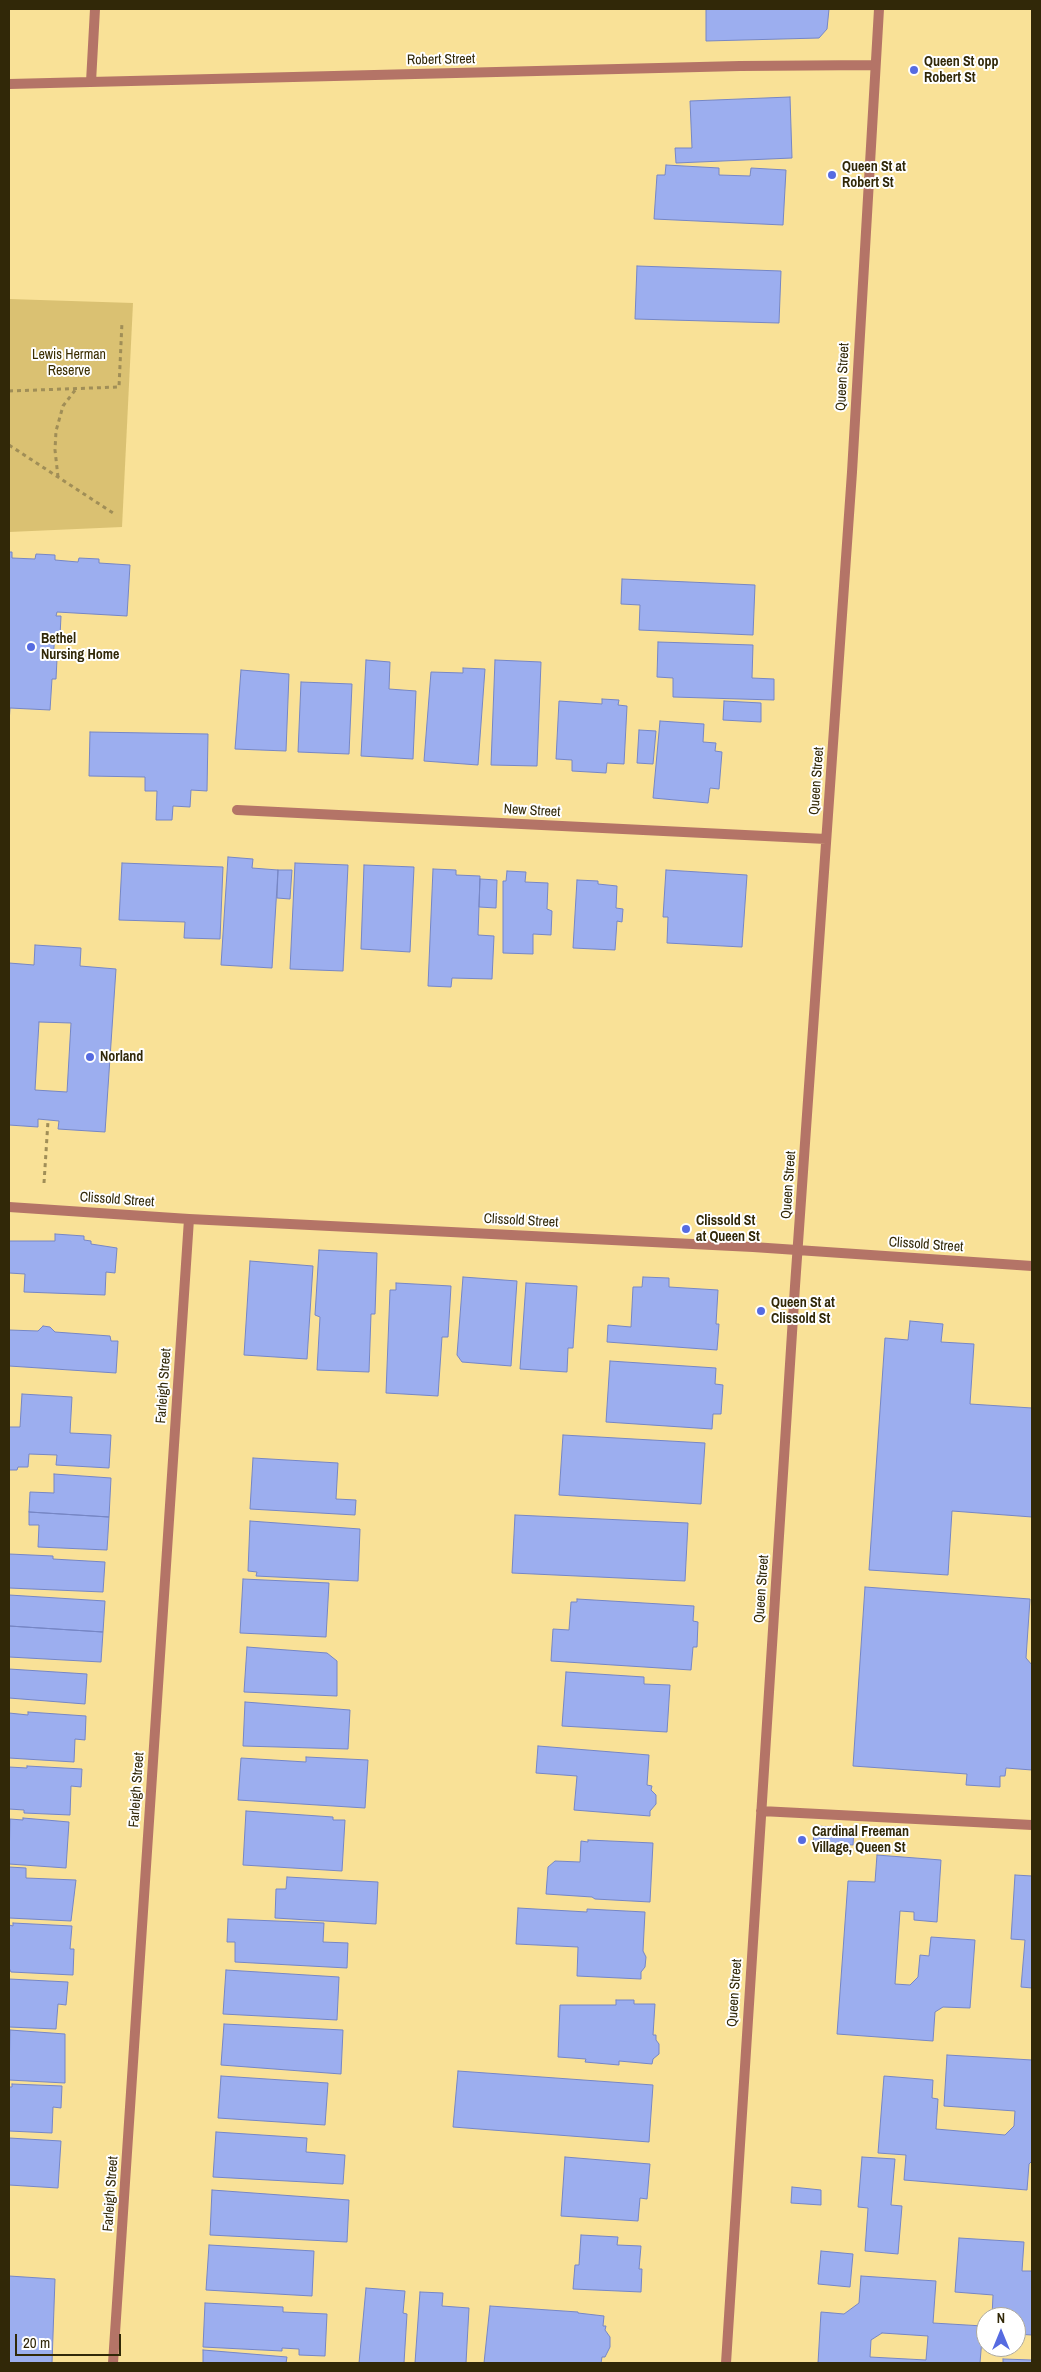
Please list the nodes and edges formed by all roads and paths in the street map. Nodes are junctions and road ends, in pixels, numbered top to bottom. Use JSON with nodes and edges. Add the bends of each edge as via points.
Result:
{"nodes":[{"id":1,"x":95,"y":9,"type":"edge"},
{"id":2,"x":879,"y":9,"type":"edge"},
{"id":3,"x":874,"y":65,"type":"junction"},
{"id":4,"x":91,"y":82,"type":"junction"},
{"id":5,"x":9,"y":84,"type":"edge"},
{"id":6,"x":122,"y":322,"type":"dead end"},
{"id":7,"x":77,"y":388,"type":"junction"},
{"id":8,"x":9,"y":391,"type":"edge"},
{"id":9,"x":9,"y":445,"type":"edge"},
{"id":10,"x":58,"y":477,"type":"junction"},
{"id":11,"x":113,"y":513,"type":"dead end"},
{"id":12,"x":237,"y":810,"type":"dead end"},
{"id":13,"x":826,"y":839,"type":"junction"},
{"id":14,"x":48,"y":1121,"type":"dead end"},
{"id":15,"x":44,"y":1183,"type":"dead end"},
{"id":16,"x":9,"y":1207,"type":"edge"},
{"id":17,"x":189,"y":1219,"type":"junction"},
{"id":18,"x":798,"y":1250,"type":"junction"},
{"id":19,"x":1032,"y":1266,"type":"edge"},
{"id":20,"x":761,"y":1811,"type":"junction"},
{"id":21,"x":1032,"y":1825,"type":"edge"},
{"id":22,"x":113,"y":2363,"type":"edge"},
{"id":23,"x":726,"y":2363,"type":"edge"}],
"edges":[{"from":1,"to":4,"type":"street"},
{"from":2,"to":3,"type":"street","name":"Queen Street"},
{"from":3,"to":4,"type":"street","name":"Robert Street"},
{"from":3,"to":13,"type":"street","name":"Queen Street","via":[[852,462]]},
{"from":4,"to":5,"type":"street","name":"Robert Street"},
{"from":6,"to":7,"type":"path","via":[[119,386]]},
{"from":7,"to":8,"type":"path"},
{"from":7,"to":10,"type":"path","via":[[63,406],[56,430]]},
{"from":9,"to":10,"type":"path"},
{"from":10,"to":11,"type":"path"},
{"from":12,"to":13,"type":"street","name":"New Street"},
{"from":13,"to":18,"type":"street","name":"Queen Street"},
{"from":14,"to":15,"type":"path"},
{"from":16,"to":17,"type":"street","name":"Clissold Street"},
{"from":17,"to":18,"type":"street","name":"Clissold Street"},
{"from":17,"to":22,"type":"street","name":"Farleigh Street"},
{"from":18,"to":19,"type":"street","name":"Clissold Street"},
{"from":18,"to":20,"type":"street","name":"Queen Street"},
{"from":20,"to":21,"type":"street"},
{"from":20,"to":23,"type":"street","name":"Queen Street"}]}
